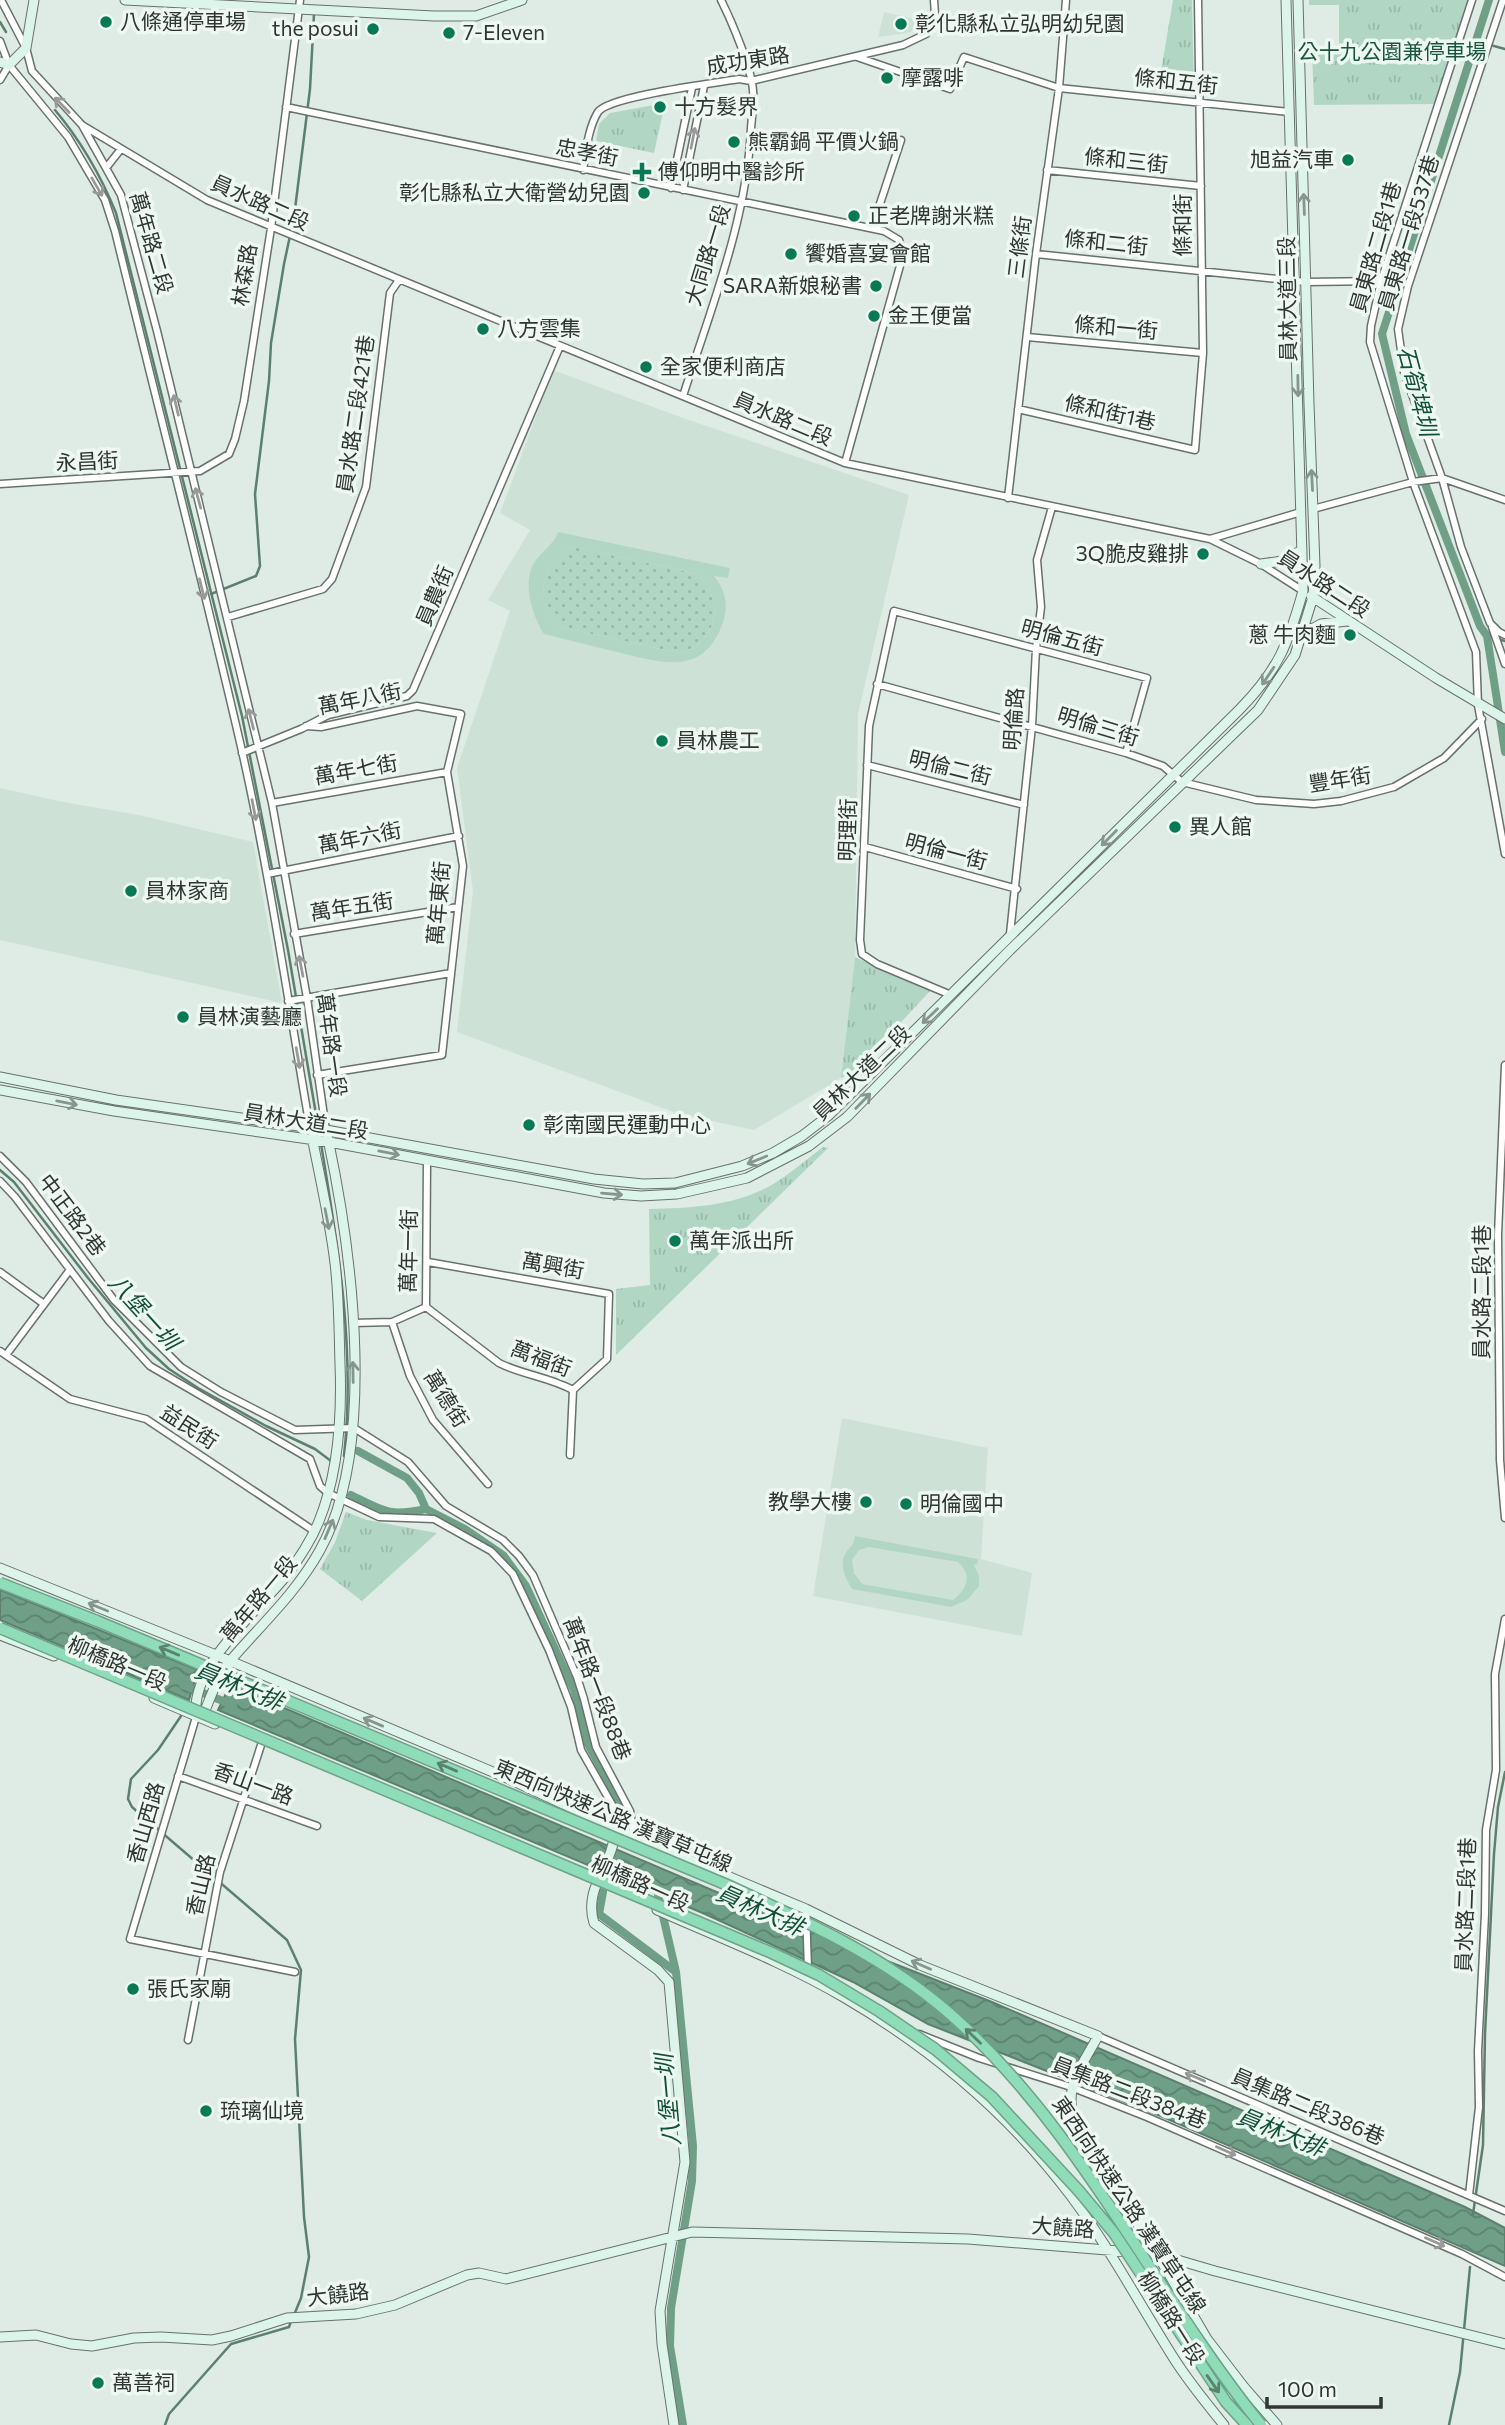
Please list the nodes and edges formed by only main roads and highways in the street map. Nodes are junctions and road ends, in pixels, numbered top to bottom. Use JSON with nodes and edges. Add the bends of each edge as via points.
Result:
{"nodes":[{"id":1,"x":0,"y":1583,"type":"edge"},
{"id":2,"x":0,"y":1628,"type":"edge"},
{"id":3,"x":1247,"y":2425,"type":"edge"},
{"id":4,"x":1261,"y":2425,"type":"edge"}],
"edges":[{"from":4,"to":1,"type":"highway","name":"東西向快速公路 漢寶草屯線","one_way":true,"bridge":true,"via":[[1194,2336],[1039,2107],[947,2012],[869,1956],[725,1884]]},
{"from":2,"to":3,"type":"highway","name":"東西向快速公路 漢寶草屯線","one_way":true,"bridge":true,"via":[[761,1948],[819,1975],[878,2011],[934,2049],[992,2098],[1079,2191],[1114,2234],[1226,2402]]}]}
